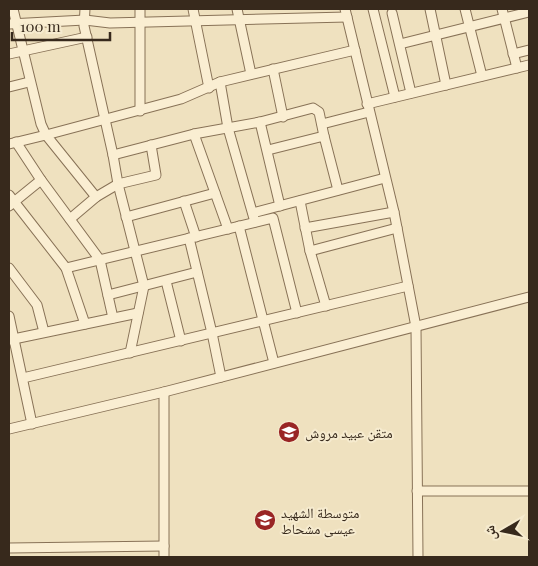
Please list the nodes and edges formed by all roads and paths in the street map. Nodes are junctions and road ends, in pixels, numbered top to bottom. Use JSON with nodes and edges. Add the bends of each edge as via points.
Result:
{"nodes":[{"id":1,"x":13,"y":9,"type":"edge"},
{"id":2,"x":85,"y":9,"type":"edge"},
{"id":3,"x":140,"y":9,"type":"edge"},
{"id":4,"x":193,"y":9,"type":"edge"},
{"id":5,"x":237,"y":9,"type":"edge"},
{"id":6,"x":297,"y":9,"type":"edge"},
{"id":7,"x":373,"y":9,"type":"edge"},
{"id":8,"x":430,"y":9,"type":"edge"},
{"id":9,"x":466,"y":9,"type":"edge"},
{"id":10,"x":529,"y":12,"type":"edge"},
{"id":11,"x":346,"y":13,"type":"edge"},
{"id":12,"x":392,"y":13,"type":"dead end"},
{"id":13,"x":504,"y":13,"type":"edge"},
{"id":14,"x":300,"y":18,"type":"junction"},
{"id":15,"x":85,"y":20,"type":"junction"},
{"id":16,"x":240,"y":20,"type":"junction"},
{"id":17,"x":196,"y":21,"type":"junction"},
{"id":18,"x":141,"y":22,"type":"junction"},
{"id":19,"x":12,"y":23,"type":"edge"},
{"id":20,"x":470,"y":27,"type":"junction"},
{"id":21,"x":436,"y":35,"type":"junction"},
{"id":22,"x":87,"y":37,"type":"junction"},
{"id":23,"x":400,"y":44,"type":"junction"},
{"id":24,"x":355,"y":50,"type":"junction"},
{"id":25,"x":529,"y":50,"type":"edge"},
{"id":26,"x":22,"y":51,"type":"junction"},
{"id":27,"x":9,"y":54,"type":"edge"},
{"id":28,"x":513,"y":54,"type":"junction"},
{"id":29,"x":529,"y":65,"type":"edge"},
{"id":30,"x":517,"y":68,"type":"junction"},
{"id":31,"x":273,"y":69,"type":"junction"},
{"id":32,"x":251,"y":74,"type":"junction"},
{"id":33,"x":482,"y":76,"type":"junction"},
{"id":34,"x":29,"y":82,"type":"junction"},
{"id":35,"x":220,"y":82,"type":"junction"},
{"id":36,"x":446,"y":85,"type":"junction"},
{"id":37,"x":9,"y":87,"type":"edge"},
{"id":38,"x":209,"y":88,"type":"junction"},
{"id":39,"x":411,"y":93,"type":"junction"},
{"id":40,"x":395,"y":97,"type":"junction"},
{"id":41,"x":368,"y":108,"type":"junction"},
{"id":42,"x":140,"y":111,"type":"junction"},
{"id":43,"x":282,"y":117,"type":"junction"},
{"id":44,"x":105,"y":119,"type":"junction"},
{"id":45,"x":260,"y":122,"type":"junction"},
{"id":46,"x":322,"y":124,"type":"junction"},
{"id":47,"x":228,"y":128,"type":"junction"},
{"id":48,"x":194,"y":134,"type":"junction"},
{"id":49,"x":46,"y":135,"type":"junction"},
{"id":50,"x":324,"y":136,"type":"junction"},
{"id":51,"x":12,"y":143,"type":"edge"},
{"id":52,"x":151,"y":145,"type":"junction"},
{"id":53,"x":268,"y":150,"type":"junction"},
{"id":54,"x":113,"y":154,"type":"junction"},
{"id":55,"x":385,"y":178,"type":"junction"},
{"id":56,"x":41,"y":180,"type":"junction"},
{"id":57,"x":118,"y":184,"type":"junction"},
{"id":58,"x":338,"y":190,"type":"junction"},
{"id":59,"x":215,"y":193,"type":"junction"},
{"id":60,"x":96,"y":197,"type":"junction"},
{"id":61,"x":10,"y":201,"type":"edge"},
{"id":62,"x":184,"y":201,"type":"junction"},
{"id":63,"x":300,"y":201,"type":"junction"},
{"id":64,"x":280,"y":206,"type":"junction"},
{"id":65,"x":394,"y":212,"type":"junction"},
{"id":66,"x":126,"y":217,"type":"junction"},
{"id":67,"x":254,"y":218,"type":"junction"},
{"id":68,"x":70,"y":219,"type":"junction"},
{"id":69,"x":239,"y":226,"type":"junction"},
{"id":70,"x":305,"y":228,"type":"junction"},
{"id":71,"x":397,"y":228,"type":"junction"},
{"id":72,"x":228,"y":229,"type":"junction"},
{"id":73,"x":193,"y":238,"type":"junction"},
{"id":74,"x":136,"y":251,"type":"junction"},
{"id":75,"x":310,"y":251,"type":"junction"},
{"id":76,"x":100,"y":260,"type":"junction"},
{"id":77,"x":9,"y":268,"type":"edge"},
{"id":78,"x":66,"y":268,"type":"junction"},
{"id":79,"x":198,"y":272,"type":"junction"},
{"id":80,"x":166,"y":281,"type":"junction"},
{"id":81,"x":144,"y":286,"type":"junction"},
{"id":82,"x":408,"y":286,"type":"junction"},
{"id":83,"x":108,"y":295,"type":"junction"},
{"id":84,"x":529,"y":297,"type":"edge"},
{"id":85,"x":326,"y":306,"type":"junction"},
{"id":86,"x":138,"y":312,"type":"junction"},
{"id":87,"x":297,"y":313,"type":"junction"},
{"id":88,"x":9,"y":316,"type":"edge"},
{"id":89,"x":113,"y":318,"type":"junction"},
{"id":90,"x":264,"y":321,"type":"junction"},
{"id":91,"x":85,"y":324,"type":"junction"},
{"id":92,"x":416,"y":327,"type":"junction"},
{"id":93,"x":44,"y":332,"type":"junction"},
{"id":94,"x":212,"y":334,"type":"junction"},
{"id":95,"x":11,"y":339,"type":"edge"},
{"id":96,"x":181,"y":341,"type":"junction"},
{"id":97,"x":130,"y":353,"type":"junction"},
{"id":98,"x":274,"y":363,"type":"junction"},
{"id":99,"x":221,"y":377,"type":"junction"},
{"id":100,"x":23,"y":378,"type":"junction"},
{"id":101,"x":164,"y":392,"type":"junction"},
{"id":102,"x":32,"y":424,"type":"junction"},
{"id":103,"x":9,"y":429,"type":"edge"},
{"id":104,"x":417,"y":490,"type":"junction"},
{"id":105,"x":529,"y":491,"type":"edge"},
{"id":106,"x":164,"y":546,"type":"junction"},
{"id":107,"x":9,"y":548,"type":"edge"},
{"id":108,"x":164,"y":557,"type":"edge"},
{"id":109,"x":418,"y":557,"type":"edge"}],
"edges":[{"from":1,"to":19,"type":"street"},
{"from":2,"to":15,"type":"street"},
{"from":3,"to":18,"type":"street"},
{"from":4,"to":17,"type":"street"},
{"from":5,"to":16,"type":"street"},
{"from":6,"to":14,"type":"street"},
{"from":7,"to":40,"type":"street"},
{"from":8,"to":21,"type":"street"},
{"from":9,"to":20,"type":"street"},
{"from":10,"to":13,"type":"street"},
{"from":11,"to":14,"type":"street"},
{"from":11,"to":24,"type":"street"},
{"from":12,"to":23,"type":"street"},
{"from":13,"to":20,"type":"street"},
{"from":13,"to":28,"type":"street"},
{"from":14,"to":16,"type":"street"},
{"from":15,"to":18,"type":"street"},
{"from":15,"to":19,"type":"street"},
{"from":15,"to":22,"type":"street"},
{"from":16,"to":17,"type":"street"},
{"from":16,"to":32,"type":"street"},
{"from":17,"to":18,"type":"street"},
{"from":17,"to":38,"type":"street"},
{"from":18,"to":42,"type":"street"},
{"from":19,"to":26,"type":"street"},
{"from":20,"to":21,"type":"street"},
{"from":20,"to":33,"type":"street"},
{"from":21,"to":23,"type":"street"},
{"from":21,"to":36,"type":"street"},
{"from":22,"to":26,"type":"street"},
{"from":22,"to":44,"type":"street"},
{"from":23,"to":39,"type":"street"},
{"from":24,"to":31,"type":"street"},
{"from":24,"to":41,"type":"street"},
{"from":25,"to":28,"type":"street"},
{"from":26,"to":27,"type":"street"},
{"from":26,"to":34,"type":"street"},
{"from":28,"to":30,"type":"street"},
{"from":29,"to":30,"type":"street"},
{"from":30,"to":33,"type":"street"},
{"from":31,"to":32,"type":"street"},
{"from":31,"to":43,"type":"street"},
{"from":32,"to":35,"type":"street"},
{"from":33,"to":36,"type":"street"},
{"from":34,"to":37,"type":"street"},
{"from":34,"to":49,"type":"street"},
{"from":35,"to":38,"type":"street"},
{"from":35,"to":47,"type":"street"},
{"from":36,"to":39,"type":"street"},
{"from":38,"to":42,"type":"street"},
{"from":39,"to":40,"type":"street"},
{"from":40,"to":41,"type":"street"},
{"from":41,"to":46,"type":"street"},
{"from":41,"to":55,"type":"street"},
{"from":42,"to":44,"type":"street"},
{"from":43,"to":45,"type":"street"},
{"from":43,"to":46,"type":"street","via":[[313,108]]},
{"from":44,"to":49,"type":"street"},
{"from":44,"to":54,"type":"street"},
{"from":45,"to":47,"type":"street"},
{"from":45,"to":53,"type":"street"},
{"from":46,"to":50,"type":"street"},
{"from":47,"to":48,"type":"street"},
{"from":47,"to":67,"type":"street"},
{"from":48,"to":52,"type":"street"},
{"from":48,"to":59,"type":"street"},
{"from":49,"to":51,"type":"street"},
{"from":49,"to":60,"type":"street"},
{"from":50,"to":53,"type":"street"},
{"from":50,"to":58,"type":"street"},
{"from":51,"to":56,"type":"street"},
{"from":52,"to":54,"type":"street"},
{"from":52,"to":57,"type":"street","via":[[156,175]]},
{"from":53,"to":64,"type":"street"},
{"from":54,"to":57,"type":"street"},
{"from":55,"to":58,"type":"street"},
{"from":55,"to":65,"type":"street"},
{"from":56,"to":61,"type":"street"},
{"from":56,"to":68,"type":"street"},
{"from":57,"to":60,"type":"street"},
{"from":57,"to":66,"type":"street"},
{"from":58,"to":63,"type":"street"},
{"from":59,"to":62,"type":"street"},
{"from":59,"to":72,"type":"street"},
{"from":60,"to":68,"type":"street"},
{"from":61,"to":78,"type":"street"},
{"from":62,"to":66,"type":"street"},
{"from":62,"to":73,"type":"street"},
{"from":63,"to":64,"type":"street"},
{"from":63,"to":70,"type":"street"},
{"from":64,"to":67,"type":"street"},
{"from":65,"to":70,"type":"street"},
{"from":65,"to":71,"type":"street"},
{"from":66,"to":74,"type":"street"},
{"from":67,"to":69,"type":"street"},
{"from":67,"to":87,"type":"street","via":[[273,218]]},
{"from":68,"to":76,"type":"street"},
{"from":69,"to":72,"type":"street"},
{"from":69,"to":90,"type":"street"},
{"from":70,"to":75,"type":"street"},
{"from":71,"to":75,"type":"street"},
{"from":71,"to":82,"type":"street"},
{"from":72,"to":73,"type":"street"},
{"from":73,"to":74,"type":"street"},
{"from":73,"to":79,"type":"street"},
{"from":74,"to":76,"type":"street"},
{"from":74,"to":81,"type":"street"},
{"from":75,"to":85,"type":"street"},
{"from":76,"to":78,"type":"street"},
{"from":76,"to":83,"type":"street"},
{"from":77,"to":93,"type":"street","via":[[37,304]]},
{"from":78,"to":91,"type":"street"},
{"from":79,"to":80,"type":"street"},
{"from":79,"to":94,"type":"street"},
{"from":80,"to":81,"type":"street"},
{"from":80,"to":96,"type":"street"},
{"from":81,"to":83,"type":"street"},
{"from":81,"to":86,"type":"street"},
{"from":82,"to":85,"type":"street"},
{"from":82,"to":92,"type":"street"},
{"from":83,"to":89,"type":"street"},
{"from":84,"to":92,"type":"street"},
{"from":85,"to":87,"type":"street"},
{"from":86,"to":89,"type":"street"},
{"from":86,"to":97,"type":"street"},
{"from":87,"to":90,"type":"street"},
{"from":88,"to":95,"type":"street"},
{"from":89,"to":91,"type":"street"},
{"from":90,"to":94,"type":"street"},
{"from":90,"to":98,"type":"street"},
{"from":91,"to":93,"type":"street"},
{"from":92,"to":98,"type":"street"},
{"from":92,"to":104,"type":"street"},
{"from":93,"to":95,"type":"street"},
{"from":94,"to":96,"type":"street"},
{"from":94,"to":99,"type":"street"},
{"from":95,"to":100,"type":"street"},
{"from":96,"to":97,"type":"street"},
{"from":97,"to":100,"type":"street"},
{"from":98,"to":99,"type":"street"},
{"from":99,"to":101,"type":"street"},
{"from":100,"to":102,"type":"street"},
{"from":101,"to":102,"type":"street"},
{"from":101,"to":106,"type":"street"},
{"from":102,"to":103,"type":"street"},
{"from":104,"to":105,"type":"street"},
{"from":104,"to":109,"type":"street"},
{"from":106,"to":107,"type":"street"},
{"from":106,"to":108,"type":"street"}]}
